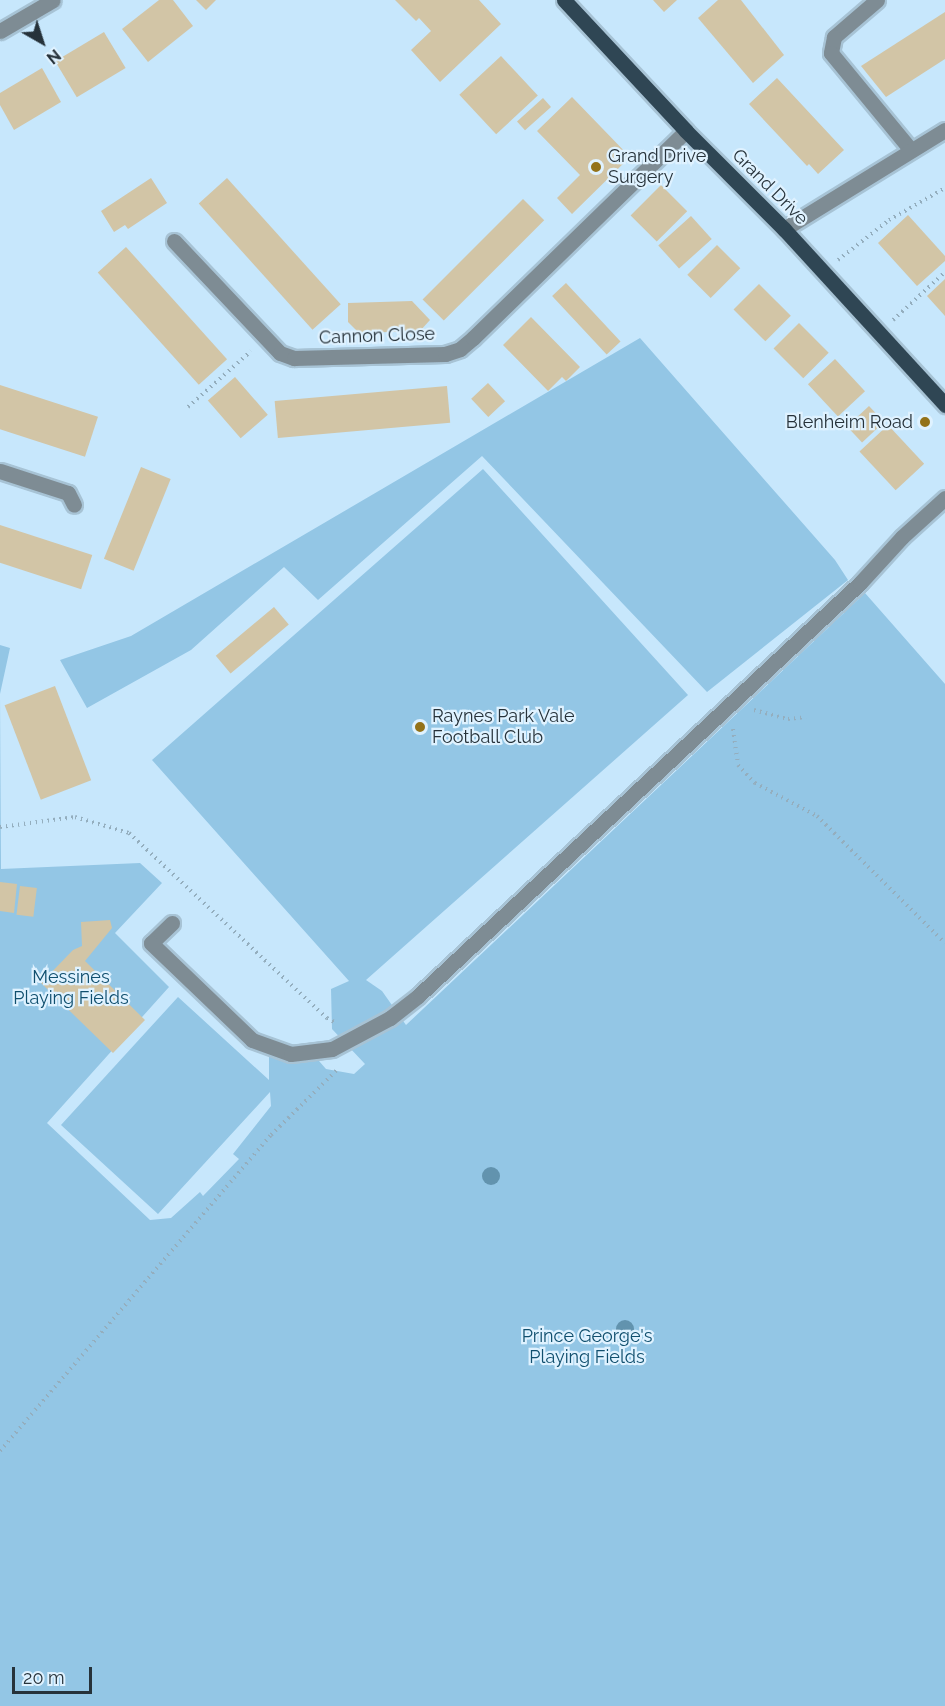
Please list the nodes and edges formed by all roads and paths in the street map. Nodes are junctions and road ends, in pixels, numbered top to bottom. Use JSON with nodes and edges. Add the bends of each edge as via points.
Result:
{"nodes":[{"id":1,"x":53,"y":0,"type":"edge"},
{"id":2,"x":564,"y":0,"type":"edge"},
{"id":3,"x":877,"y":0,"type":"edge"},
{"id":4,"x":0,"y":31,"type":"edge"},
{"id":5,"x":945,"y":130,"type":"edge"},
{"id":6,"x":686,"y":131,"type":"junction"},
{"id":7,"x":911,"y":150,"type":"junction"},
{"id":8,"x":945,"y":188,"type":"edge"},
{"id":9,"x":784,"y":229,"type":"junction"},
{"id":10,"x":174,"y":241,"type":"dead end"},
{"id":11,"x":823,"y":272,"type":"junction"},
{"id":12,"x":945,"y":272,"type":"edge"},
{"id":13,"x":880,"y":333,"type":"junction"},
{"id":14,"x":266,"y":338,"type":"junction"},
{"id":15,"x":945,"y":405,"type":"edge"},
{"id":16,"x":188,"y":407,"type":"dead end"},
{"id":17,"x":0,"y":471,"type":"edge"},
{"id":18,"x":945,"y":498,"type":"edge"},
{"id":19,"x":74,"y":505,"type":"dead end"},
{"id":20,"x":748,"y":686,"type":"junction"},
{"id":21,"x":729,"y":704,"type":"junction"},
{"id":22,"x":806,"y":717,"type":"dead end"},
{"id":23,"x":0,"y":827,"type":"edge"},
{"id":24,"x":172,"y":923,"type":"dead end"},
{"id":25,"x":945,"y":942,"type":"edge"},
{"id":26,"x":364,"y":1032,"type":"junction"},
{"id":27,"x":343,"y":1063,"type":"dead end"},
{"id":28,"x":0,"y":1451,"type":"edge"}],
"edges":[{"from":1,"to":4,"type":"street"},
{"from":2,"to":6,"type":"main road","name":"Grand Drive"},
{"from":3,"to":7,"type":"street","via":[[834,37],[831,53]]},
{"from":5,"to":7,"type":"street"},
{"from":6,"to":9,"type":"main road","name":"Grand Drive"},
{"from":6,"to":14,"type":"street","name":"Cannon Close","via":[[460,349],[446,354],[294,358],[280,353]]},
{"from":7,"to":9,"type":"street"},
{"from":8,"to":11,"type":"path","via":[[889,220]]},
{"from":9,"to":11,"type":"main road","name":"Grand Drive"},
{"from":10,"to":14,"type":"street","name":"Cannon Close"},
{"from":11,"to":13,"type":"main road","name":"Grand Drive"},
{"from":12,"to":13,"type":"path"},
{"from":13,"to":15,"type":"main road","name":"Grand Drive"},
{"from":14,"to":16,"type":"path"},
{"from":17,"to":19,"type":"street","via":[[68,493]]},
{"from":18,"to":20,"type":"street","via":[[902,537],[861,583]]},
{"from":20,"to":21,"type":"street"},
{"from":20,"to":22,"type":"path","via":[[746,702],[756,713],[788,719]]},
{"from":21,"to":25,"type":"path","via":[[738,765],[755,783],[817,816]]},
{"from":21,"to":26,"type":"street","via":[[418,996]]},
{"from":23,"to":26,"type":"path","via":[[75,817],[129,833],[327,1018],[348,1030]]},
{"from":24,"to":26,"type":"street","via":[[151,943],[252,1040],[291,1054],[332,1048]]},
{"from":27,"to":28,"type":"path","via":[[263,1144]]}]}
